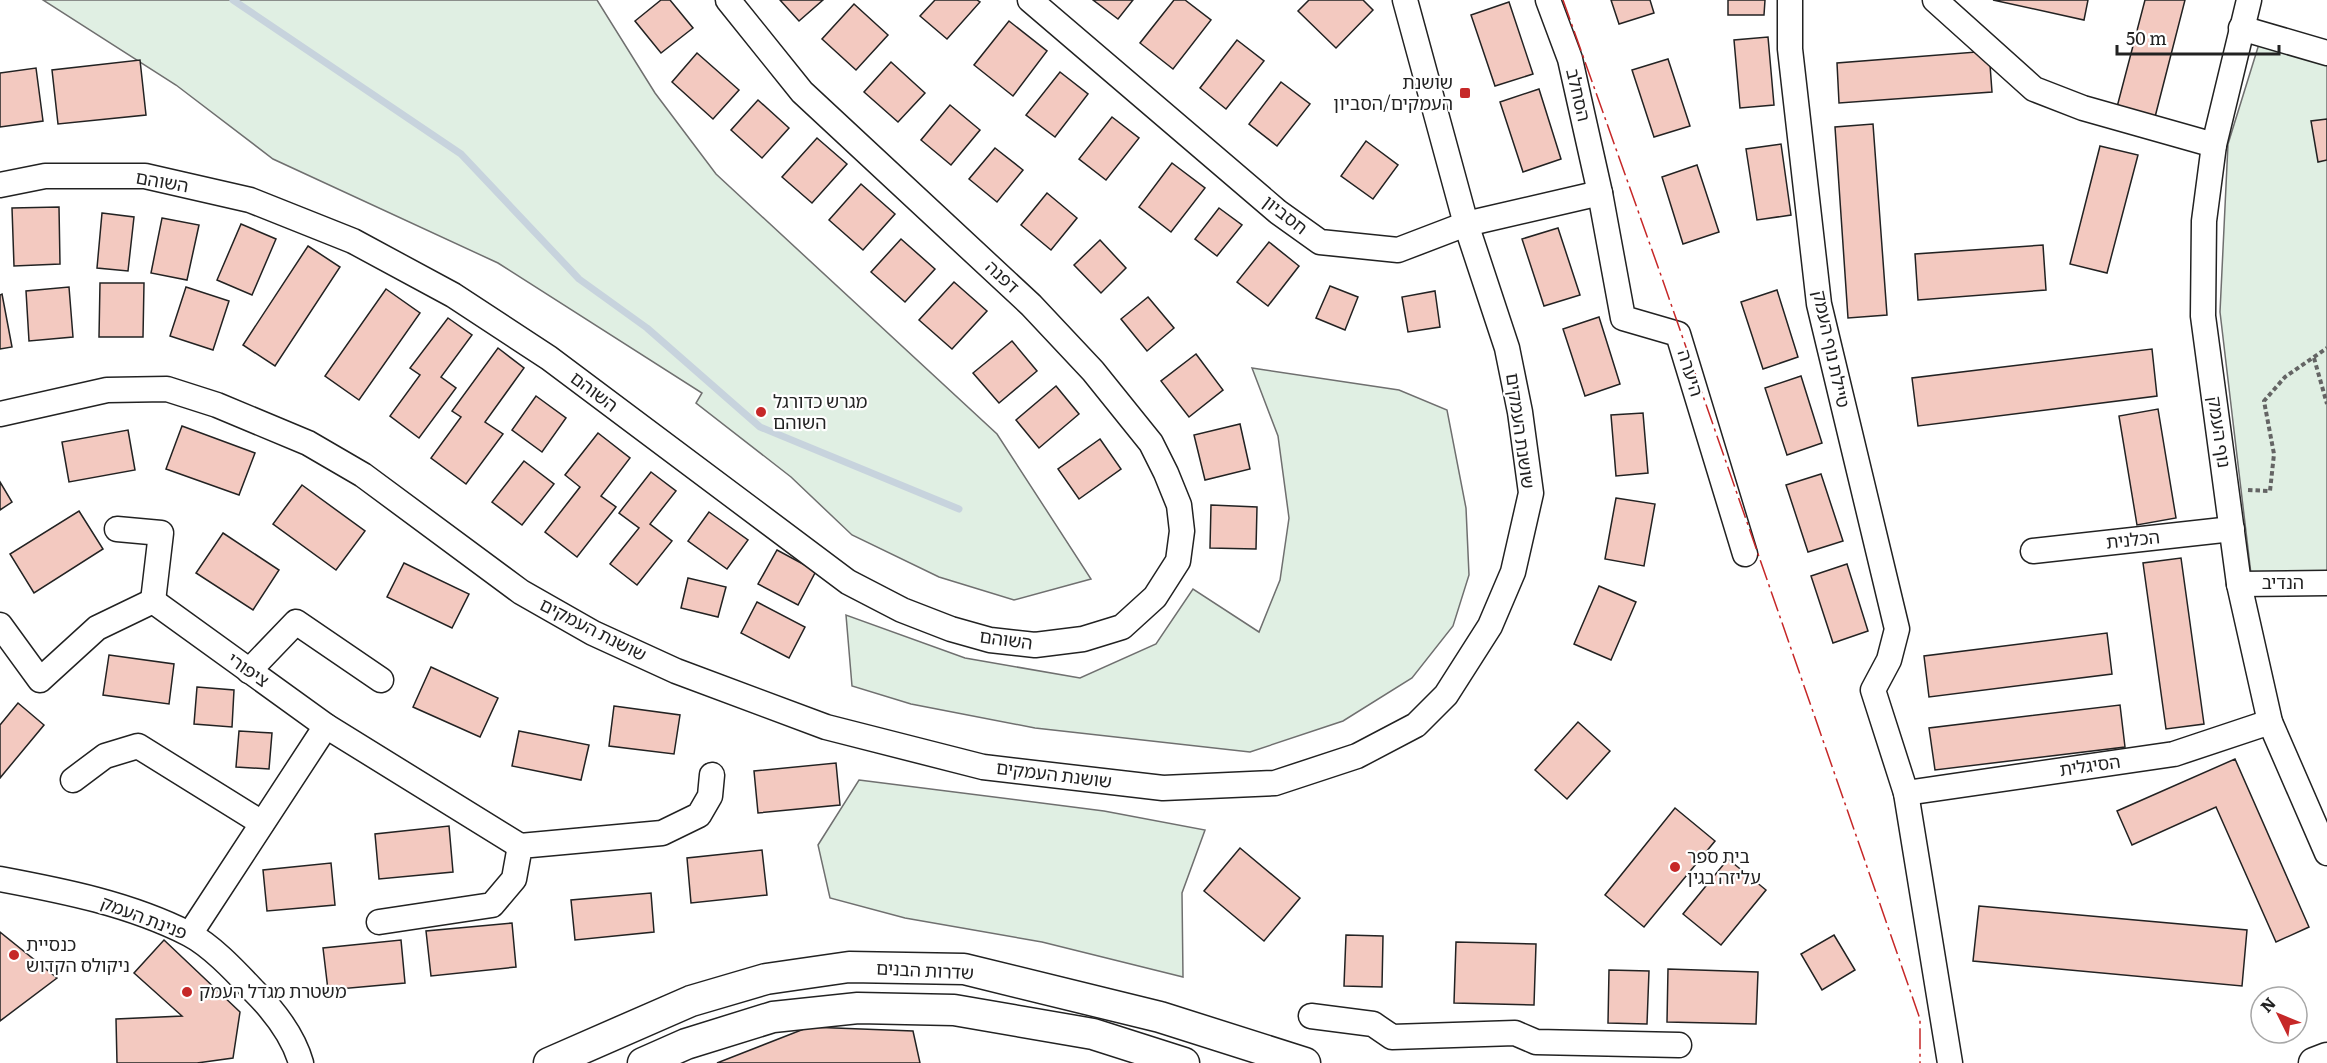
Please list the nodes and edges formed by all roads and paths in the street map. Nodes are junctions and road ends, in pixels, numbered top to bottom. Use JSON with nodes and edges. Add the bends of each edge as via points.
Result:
{"nodes":[{"id":1,"x":728,"y":0,"type":"edge"},
{"id":2,"x":1030,"y":0,"type":"edge"},
{"id":3,"x":1405,"y":0,"type":"edge"},
{"id":4,"x":1548,"y":0,"type":"edge"},
{"id":5,"x":1790,"y":0,"type":"edge"},
{"id":6,"x":1935,"y":0,"type":"edge"},
{"id":7,"x":2249,"y":0,"type":"edge"},
{"id":8,"x":2241,"y":28,"type":"junction"},
{"id":9,"x":2327,"y":53,"type":"edge"},
{"id":10,"x":2214,"y":145,"type":"junction"},
{"id":11,"x":0,"y":185,"type":"edge"},
{"id":12,"x":1600,"y":193,"type":"junction"},
{"id":13,"x":1466,"y":224,"type":"junction"},
{"id":14,"x":2327,"y":348,"type":"edge"},
{"id":15,"x":2314,"y":358,"type":"junction"},
{"id":16,"x":2327,"y":404,"type":"edge"},
{"id":17,"x":0,"y":414,"type":"edge"},
{"id":18,"x":2227,"y":490,"type":"junction"},
{"id":19,"x":117,"y":529,"type":"dead end"},
{"id":20,"x":2232,"y":529,"type":"junction"},
{"id":21,"x":2033,"y":551,"type":"dead end"},
{"id":22,"x":1745,"y":554,"type":"dead end"},
{"id":23,"x":2327,"y":583,"type":"edge"},
{"id":24,"x":2239,"y":584,"type":"junction"},
{"id":25,"x":1155,"y":597,"type":"joint"},
{"id":26,"x":153,"y":602,"type":"junction"},
{"id":27,"x":0,"y":625,"type":"edge"},
{"id":28,"x":249,"y":671,"type":"junction"},
{"id":29,"x":381,"y":680,"type":"dead end"},
{"id":30,"x":2270,"y":723,"type":"junction"},
{"id":31,"x":326,"y":726,"type":"junction"},
{"id":32,"x":712,"y":775,"type":"dead end"},
{"id":33,"x":73,"y":780,"type":"dead end"},
{"id":34,"x":1906,"y":794,"type":"junction"},
{"id":35,"x":262,"y":823,"type":"junction"},
{"id":36,"x":520,"y":846,"type":"junction"},
{"id":37,"x":2327,"y":853,"type":"edge"},
{"id":38,"x":0,"y":879,"type":"edge"},
{"id":39,"x":379,"y":922,"type":"dead end"},
{"id":40,"x":190,"y":934,"type":"junction"},
{"id":41,"x":1311,"y":1016,"type":"dead end"},
{"id":42,"x":1680,"y":1045,"type":"dead end"},
{"id":43,"x":1581,"y":1053,"type":"edge"},
{"id":44,"x":2327,"y":1058,"type":"edge"},
{"id":45,"x":301,"y":1063,"type":"edge"},
{"id":46,"x":549,"y":1063,"type":"edge"},
{"id":47,"x":643,"y":1063,"type":"edge"},
{"id":48,"x":1185,"y":1063,"type":"edge"},
{"id":49,"x":1305,"y":1063,"type":"edge"},
{"id":50,"x":1950,"y":1063,"type":"edge"},
{"id":51,"x":2314,"y":1063,"type":"edge"}],
"edges":[{"from":1,"to":25,"type":"street","name":"דפנה","via":[[802,92],[1031,305],[1093,371],[1151,443],[1179,505],[1182,531],[1178,561]]},
{"from":2,"to":13,"type":"street","name":"חסביון","via":[[1278,212],[1320,242],[1398,250]]},
{"from":3,"to":13,"type":"street","name":"שושנת העמקים"},
{"from":4,"to":12,"type":"street","name":"הסחלב","via":[[1570,59]]},
{"from":5,"to":34,"type":"street","name":"טיילת נוף העמק","via":[[1790,49],[1819,304],[1897,628],[1889,660],[1873,690]]},
{"from":6,"to":10,"type":"street","via":[[2034,89],[2083,108]]},
{"from":7,"to":8,"type":"street","name":"נוף העמק"},
{"from":8,"to":9,"type":"street"},
{"from":8,"to":10,"type":"street","name":"נוף העמק"},
{"from":10,"to":18,"type":"street","name":"נוף העמק","via":[[2205,221],[2203,315]]},
{"from":11,"to":25,"type":"street","name":"השוהם","via":[[45,177],[145,176],[250,200],[353,241],[453,295],[549,358],[848,582],[902,610],[951,629],[990,640],[1035,645],[1083,639],[1122,627]]},
{"from":12,"to":13,"type":"street","name":"חסביון"},
{"from":12,"to":22,"type":"street","name":"היערה","via":[[1623,318],[1678,334]]},
{"from":13,"to":17,"type":"street","name":"שושנת העמקים","via":[[1508,348],[1531,493],[1513,572],[1490,626],[1453,685],[1416,725],[1357,756],[1275,783],[1163,788],[983,766],[826,727],[676,671],[593,633],[521,592],[363,475],[308,443],[217,405],[167,389],[106,390]]},
{"from":14,"to":15,"type":"path"},
{"from":15,"to":16,"type":"path"},
{"from":15,"to":18,"type":"path","via":[[2285,378],[2264,401],[2274,454],[2270,491]]},
{"from":18,"to":20,"type":"street","name":"נוף העמק"},
{"from":19,"to":26,"type":"street","via":[[161,533]]},
{"from":20,"to":21,"type":"street","name":"הכלנית"},
{"from":20,"to":24,"type":"street","name":"נוף העמק"},
{"from":23,"to":24,"type":"street","name":"הנדיב"},
{"from":24,"to":30,"type":"street","name":"נוף העמק"},
{"from":26,"to":27,"type":"street","via":[[97,628],[40,680]]},
{"from":26,"to":28,"type":"street","name":"ציפורי"},
{"from":28,"to":29,"type":"street","via":[[296,622]]},
{"from":28,"to":31,"type":"street","name":"ציפורי"},
{"from":30,"to":34,"type":"street","name":"הסיגלית","via":[[2174,754]]},
{"from":30,"to":37,"type":"street","name":"נוף העמק"},
{"from":31,"to":35,"type":"street"},
{"from":31,"to":36,"type":"street","name":"ציפורי"},
{"from":32,"to":36,"type":"street","via":[[710,796],[699,815],[662,833]]},
{"from":33,"to":35,"type":"street","via":[[105,756],[138,746]]},
{"from":34,"to":50,"type":"street"},
{"from":35,"to":40,"type":"street"},
{"from":36,"to":39,"type":"street","via":[[514,879],[492,905]]},
{"from":38,"to":40,"type":"street","name":"פנינת העמק","via":[[121,906]]},
{"from":40,"to":45,"type":"street","name":"פנינת העמק","via":[[230,966],[275,1012]]},
{"from":41,"to":43,"type":"street","via":[[1373,1024],[1392,1037],[1515,1034]]},
{"from":42,"to":43,"type":"street"},
{"from":44,"to":51,"type":"main road"},
{"from":46,"to":49,"type":"main road","name":"שדרות הבנים","via":[[692,1001],[766,979],[849,968],[964,969],[1160,1017]]},
{"from":47,"to":48,"type":"main road","name":"שדרות הבנים","via":[[686,1044],[773,1017],[858,1008],[954,1010],[1093,1034]]}]}
